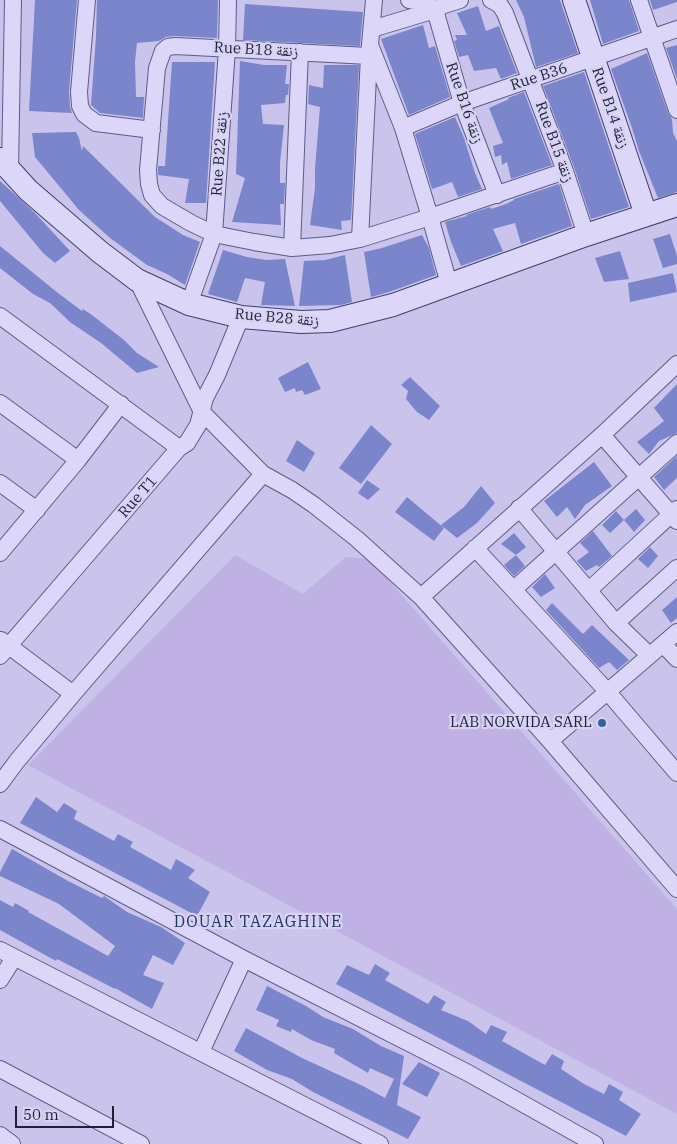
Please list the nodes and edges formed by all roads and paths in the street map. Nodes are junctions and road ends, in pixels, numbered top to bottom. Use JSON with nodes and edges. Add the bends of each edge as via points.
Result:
{"nodes":[{"id":1,"x":87,"y":0,"type":"edge"},
{"id":2,"x":228,"y":0,"type":"edge"},
{"id":3,"x":374,"y":0,"type":"edge"},
{"id":4,"x":409,"y":0,"type":"edge"},
{"id":5,"x":460,"y":0,"type":"edge"},
{"id":6,"x":491,"y":0,"type":"edge"},
{"id":7,"x":574,"y":0,"type":"edge"},
{"id":8,"x":638,"y":0,"type":"edge"},
{"id":9,"x":9,"y":10,"type":"edge"},
{"id":10,"x":435,"y":10,"type":"junction"},
{"id":11,"x":677,"y":30,"type":"edge"},
{"id":12,"x":651,"y":39,"type":"junction"},
{"id":13,"x":370,"y":43,"type":"junction"},
{"id":14,"x":227,"y":49,"type":"junction"},
{"id":15,"x":300,"y":52,"type":"junction"},
{"id":16,"x":593,"y":59,"type":"junction"},
{"id":17,"x":0,"y":64,"type":"edge"},
{"id":18,"x":530,"y":79,"type":"junction"},
{"id":19,"x":462,"y":103,"type":"junction"},
{"id":20,"x":677,"y":110,"type":"edge"},
{"id":21,"x":402,"y":128,"type":"junction"},
{"id":22,"x":152,"y":130,"type":"junction"},
{"id":23,"x":5,"y":164,"type":"edge"},
{"id":24,"x":565,"y":171,"type":"junction"},
{"id":25,"x":497,"y":195,"type":"junction"},
{"id":26,"x":677,"y":205,"type":"edge"},
{"id":27,"x":646,"y":215,"type":"junction"},
{"id":28,"x":430,"y":217,"type":"junction"},
{"id":29,"x":214,"y":234,"type":"junction"},
{"id":30,"x":586,"y":235,"type":"junction"},
{"id":31,"x":360,"y":239,"type":"junction"},
{"id":32,"x":292,"y":248,"type":"junction"},
{"id":33,"x":137,"y":280,"type":"junction"},
{"id":34,"x":449,"y":284,"type":"junction"},
{"id":35,"x":189,"y":304,"type":"junction"},
{"id":36,"x":0,"y":316,"type":"edge"},
{"id":37,"x":241,"y":317,"type":"junction"},
{"id":38,"x":677,"y":364,"type":"edge"},
{"id":39,"x":0,"y":403,"type":"edge"},
{"id":40,"x":120,"y":404,"type":"junction"},
{"id":41,"x":202,"y":412,"type":"junction"},
{"id":42,"x":602,"y":435,"type":"junction"},
{"id":43,"x":677,"y":443,"type":"edge"},
{"id":44,"x":179,"y":448,"type":"junction"},
{"id":45,"x":78,"y":460,"type":"junction"},
{"id":46,"x":263,"y":474,"type":"junction"},
{"id":47,"x":640,"y":478,"type":"junction"},
{"id":48,"x":0,"y":483,"type":"edge"},
{"id":49,"x":519,"y":508,"type":"junction"},
{"id":50,"x":36,"y":510,"type":"junction"},
{"id":51,"x":675,"y":515,"type":"edge"},
{"id":52,"x":475,"y":548,"type":"junction"},
{"id":53,"x":556,"y":551,"type":"junction"},
{"id":54,"x":0,"y":553,"type":"edge"},
{"id":55,"x":677,"y":568,"type":"edge"},
{"id":56,"x":514,"y":589,"type":"junction"},
{"id":57,"x":588,"y":590,"type":"junction"},
{"id":58,"x":421,"y":597,"type":"junction"},
{"id":59,"x":616,"y":623,"type":"junction"},
{"id":60,"x":677,"y":632,"type":"edge"},
{"id":61,"x":664,"y":644,"type":"junction"},
{"id":62,"x":3,"y":647,"type":"edge"},
{"id":63,"x":649,"y":655,"type":"junction"},
{"id":64,"x":677,"y":659,"type":"edge"},
{"id":65,"x":607,"y":691,"type":"junction"},
{"id":66,"x":73,"y":694,"type":"junction"},
{"id":67,"x":550,"y":741,"type":"junction"},
{"id":68,"x":677,"y":773,"type":"edge"},
{"id":69,"x":0,"y":784,"type":"edge"},
{"id":70,"x":0,"y":829,"type":"edge"},
{"id":71,"x":677,"y":889,"type":"edge"},
{"id":72,"x":7,"y":954,"type":"edge"},
{"id":73,"x":244,"y":959,"type":"junction"},
{"id":74,"x":0,"y":980,"type":"edge"},
{"id":75,"x":200,"y":1052,"type":"junction"},
{"id":76,"x":0,"y":1069,"type":"edge"},
{"id":77,"x":0,"y":1135,"type":"edge"},
{"id":78,"x":12,"y":1144,"type":"edge"},
{"id":79,"x":141,"y":1144,"type":"edge"},
{"id":80,"x":380,"y":1144,"type":"edge"},
{"id":81,"x":594,"y":1144,"type":"edge"}],
"edges":[{"from":1,"to":22,"type":"street","via":[[79,92],[84,114],[96,123]]},
{"from":2,"to":14,"type":"street","name":"Rue B22 زنقة"},
{"from":3,"to":13,"type":"street"},
{"from":4,"to":10,"type":"street","via":[[424,2]]},
{"from":5,"to":10,"type":"street"},
{"from":6,"to":18,"type":"street","name":"Rue B15 زنقة","via":[[505,13]]},
{"from":7,"to":16,"type":"street","name":"Rue B14 زنقة"},
{"from":8,"to":12,"type":"street"},
{"from":9,"to":17,"type":"street","via":[[4,57]]},
{"from":9,"to":23,"type":"street"},
{"from":10,"to":13,"type":"street"},
{"from":10,"to":19,"type":"street","name":"Rue B16 زنقة"},
{"from":11,"to":12,"type":"street","name":"Rue B36"},
{"from":12,"to":16,"type":"street","name":"Rue B36"},
{"from":12,"to":20,"type":"street"},
{"from":13,"to":15,"type":"street","name":"Rue B18 زنقة"},
{"from":13,"to":21,"type":"street"},
{"from":13,"to":31,"type":"street"},
{"from":14,"to":15,"type":"street","name":"Rue B18 زنقة"},
{"from":14,"to":22,"type":"street","name":"Rue B18 زنقة","via":[[175,46],[163,51],[157,68]]},
{"from":14,"to":29,"type":"street","name":"Rue B22 زنقة"},
{"from":15,"to":32,"type":"street"},
{"from":16,"to":18,"type":"street","name":"Rue B36"},
{"from":16,"to":27,"type":"street","name":"Rue B14 زنقة"},
{"from":18,"to":19,"type":"street","name":"Rue B36"},
{"from":18,"to":24,"type":"street","name":"Rue B15 زنقة"},
{"from":19,"to":21,"type":"street","name":"Rue B36"},
{"from":19,"to":25,"type":"street","name":"Rue B16 زنقة"},
{"from":21,"to":28,"type":"street"},
{"from":22,"to":29,"type":"street","via":[[148,184],[152,195],[162,206]]},
{"from":23,"to":33,"type":"street","name":"Rue B28 زنقة","via":[[35,196]]},
{"from":24,"to":25,"type":"street"},
{"from":24,"to":30,"type":"street","name":"Rue B15 زنقة"},
{"from":25,"to":28,"type":"street"},
{"from":26,"to":27,"type":"street","name":"Rue B28 زنقة"},
{"from":27,"to":30,"type":"street","name":"Rue B28 زنقة"},
{"from":28,"to":31,"type":"street"},
{"from":28,"to":34,"type":"street"},
{"from":29,"to":32,"type":"street"},
{"from":29,"to":35,"type":"street","name":"Rue B22 زنقة"},
{"from":30,"to":34,"type":"street","name":"Rue B28 زنقة"},
{"from":31,"to":32,"type":"street"},
{"from":33,"to":35,"type":"street","name":"Rue B28 زنقة"},
{"from":33,"to":41,"type":"street"},
{"from":34,"to":37,"type":"street","name":"Rue B28 زنقة","via":[[393,305],[330,322]]},
{"from":35,"to":37,"type":"street","name":"Rue B28 زنقة"},
{"from":36,"to":40,"type":"street"},
{"from":37,"to":41,"type":"street","name":"Rue T1","via":[[205,398]]},
{"from":38,"to":42,"type":"street"},
{"from":39,"to":45,"type":"street"},
{"from":40,"to":44,"type":"street"},
{"from":40,"to":45,"type":"street"},
{"from":41,"to":44,"type":"street","name":"Rue T1","via":[[187,443]]},
{"from":41,"to":46,"type":"street"},
{"from":42,"to":47,"type":"street"},
{"from":42,"to":49,"type":"street"},
{"from":43,"to":47,"type":"street"},
{"from":44,"to":62,"type":"street","name":"Rue T1"},
{"from":45,"to":50,"type":"street"},
{"from":46,"to":58,"type":"street","via":[[314,505]]},
{"from":46,"to":66,"type":"street"},
{"from":47,"to":51,"type":"street"},
{"from":47,"to":53,"type":"street"},
{"from":48,"to":50,"type":"street"},
{"from":49,"to":52,"type":"street"},
{"from":49,"to":53,"type":"street"},
{"from":50,"to":54,"type":"street"},
{"from":51,"to":57,"type":"street"},
{"from":52,"to":56,"type":"street"},
{"from":52,"to":58,"type":"street"},
{"from":53,"to":56,"type":"street"},
{"from":53,"to":57,"type":"street"},
{"from":55,"to":59,"type":"street"},
{"from":56,"to":65,"type":"street"},
{"from":57,"to":59,"type":"street"},
{"from":58,"to":67,"type":"street"},
{"from":59,"to":63,"type":"street"},
{"from":60,"to":61,"type":"street"},
{"from":61,"to":63,"type":"street"},
{"from":61,"to":64,"type":"street"},
{"from":62,"to":66,"type":"street"},
{"from":63,"to":65,"type":"street"},
{"from":65,"to":67,"type":"street"},
{"from":65,"to":68,"type":"street"},
{"from":66,"to":69,"type":"street"},
{"from":67,"to":71,"type":"street"},
{"from":70,"to":73,"type":"street"},
{"from":72,"to":74,"type":"street"},
{"from":72,"to":75,"type":"street"},
{"from":73,"to":75,"type":"street"},
{"from":73,"to":81,"type":"street","via":[[468,1073]]},
{"from":75,"to":80,"type":"street"},
{"from":76,"to":79,"type":"street"},
{"from":77,"to":78,"type":"street"}]}
